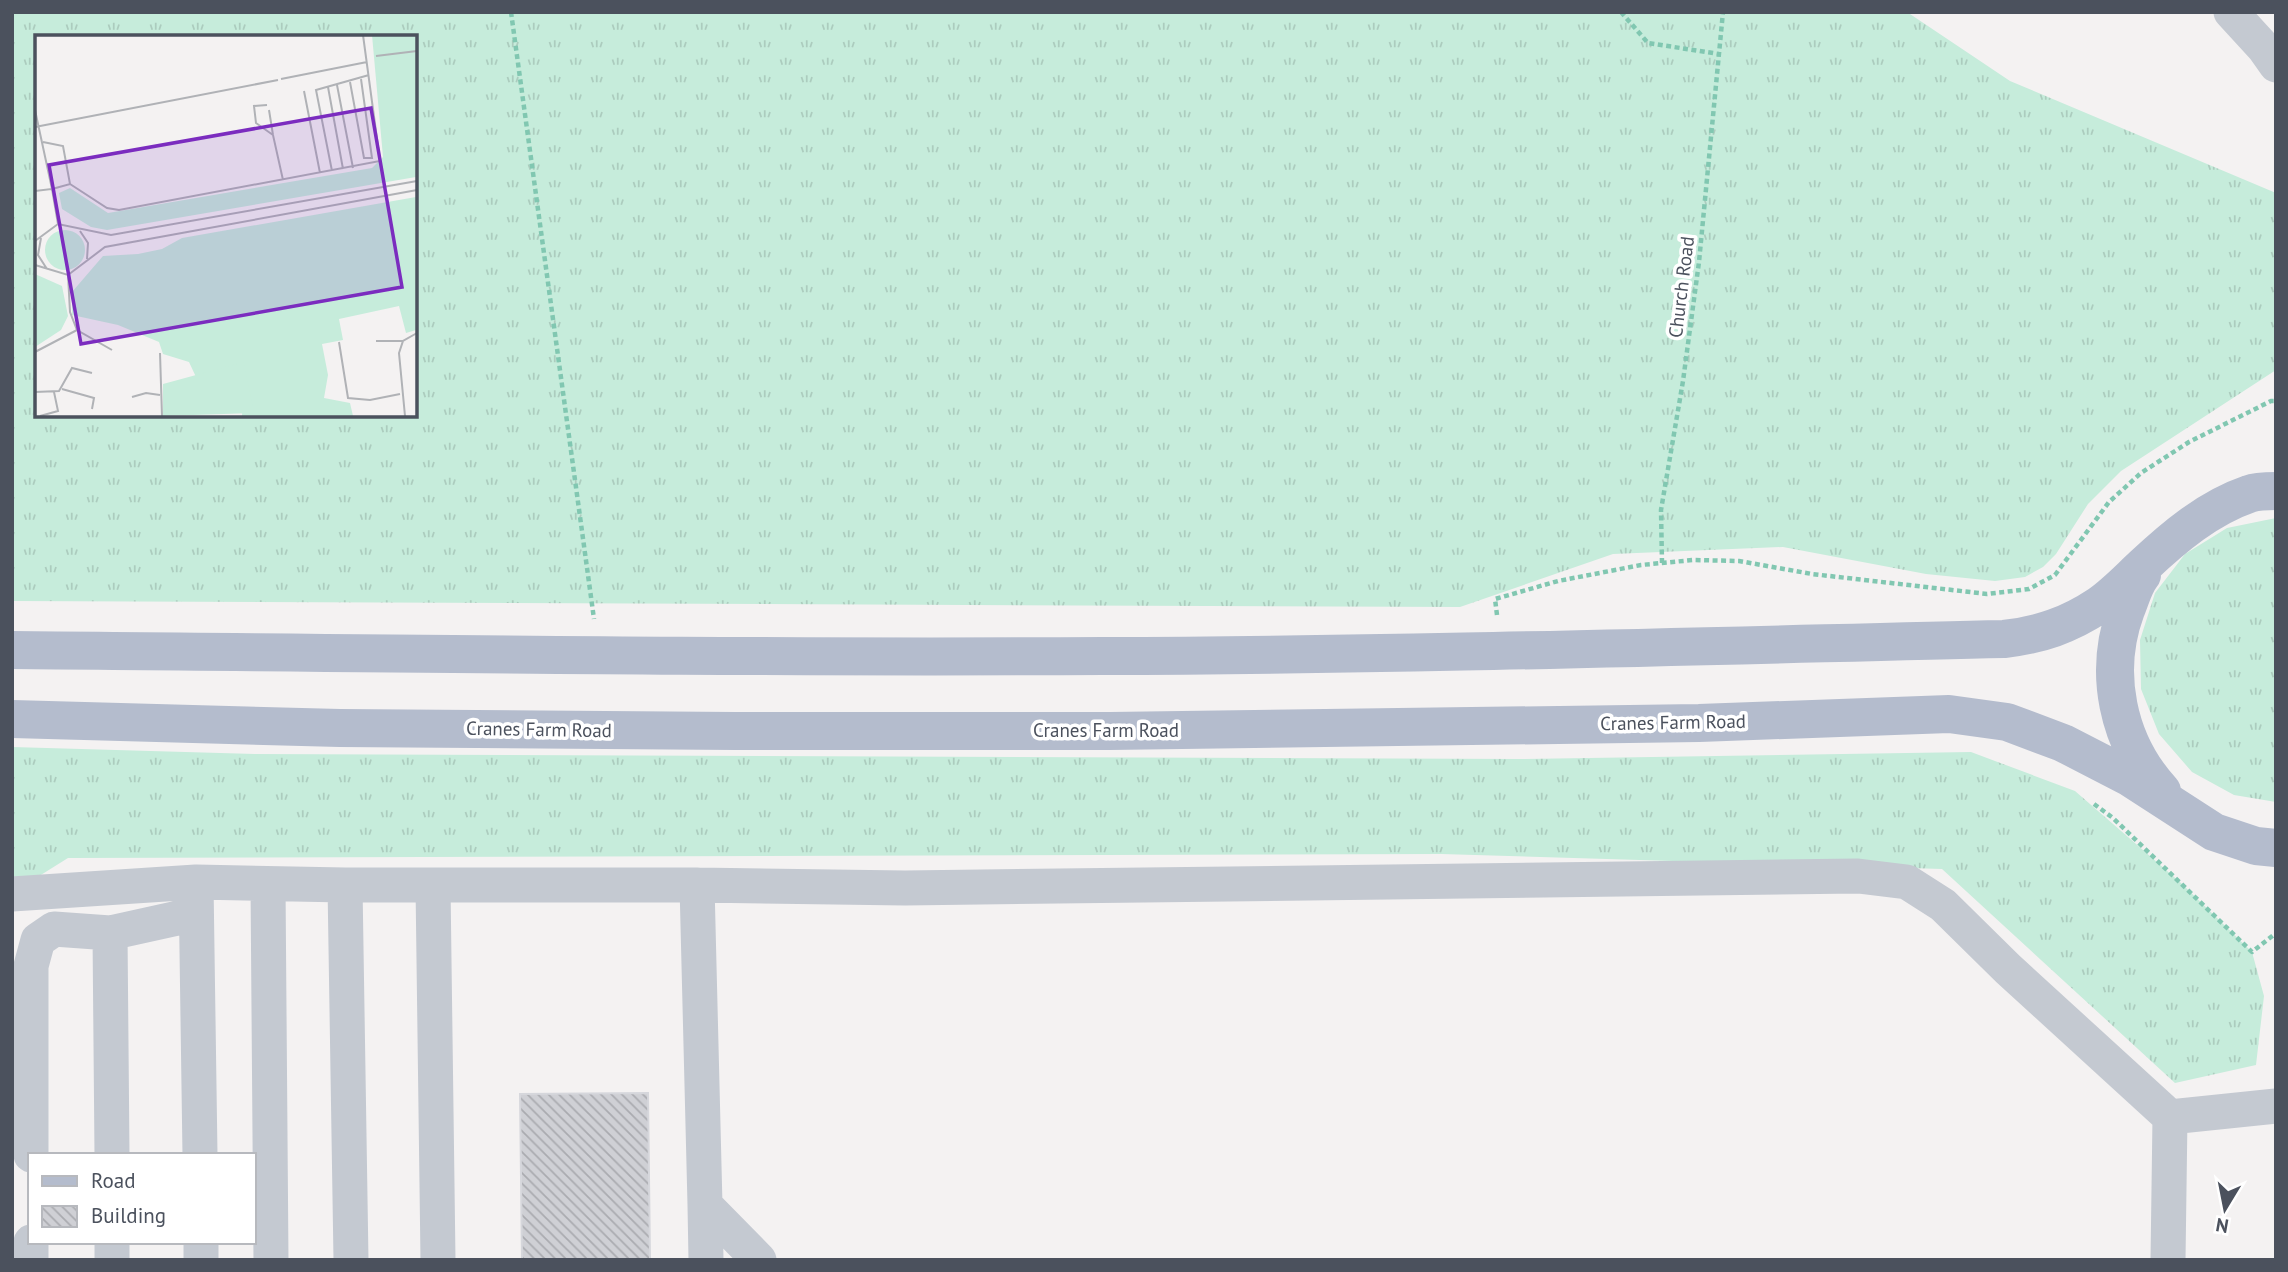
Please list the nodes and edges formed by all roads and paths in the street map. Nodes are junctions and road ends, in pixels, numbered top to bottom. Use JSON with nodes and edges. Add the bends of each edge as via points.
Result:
{"nodes":[{"id":1,"x":512,"y":12,"type":"edge"},
{"id":2,"x":1621,"y":12,"type":"edge"},
{"id":3,"x":1723,"y":12,"type":"edge"},
{"id":4,"x":2231,"y":12,"type":"edge"},
{"id":5,"x":1719,"y":54,"type":"junction"},
{"id":6,"x":2276,"y":65,"type":"edge"},
{"id":7,"x":2276,"y":401,"type":"edge"},
{"id":8,"x":2276,"y":491,"type":"edge"},
{"id":9,"x":2165,"y":545,"type":"junction"},
{"id":10,"x":1662,"y":563,"type":"junction"},
{"id":11,"x":1495,"y":599,"type":"dead end"},
{"id":12,"x":12,"y":650,"type":"edge"},
{"id":13,"x":599,"y":654,"type":"junction"},
{"id":14,"x":12,"y":719,"type":"edge"},
{"id":15,"x":2085,"y":798,"type":"dead end"},
{"id":16,"x":2178,"y":808,"type":"junction"},
{"id":17,"x":2276,"y":848,"type":"edge"},
{"id":18,"x":268,"y":884,"type":"junction"},
{"id":19,"x":345,"y":885,"type":"junction"},
{"id":20,"x":433,"y":885,"type":"junction"},
{"id":21,"x":696,"y":885,"type":"junction"},
{"id":22,"x":12,"y":894,"type":"edge"},
{"id":23,"x":196,"y":898,"type":"junction"},
{"id":24,"x":110,"y":933,"type":"junction"},
{"id":25,"x":2276,"y":933,"type":"edge"},
{"id":26,"x":2276,"y":1107,"type":"edge"},
{"id":27,"x":2170,"y":1116,"type":"junction"},
{"id":28,"x":31,"y":1153,"type":"edge"},
{"id":29,"x":112,"y":1153,"type":"edge"},
{"id":30,"x":200,"y":1153,"type":"edge"},
{"id":31,"x":705,"y":1205,"type":"junction"},
{"id":32,"x":271,"y":1260,"type":"edge"},
{"id":33,"x":351,"y":1260,"type":"edge"},
{"id":34,"x":438,"y":1260,"type":"edge"},
{"id":35,"x":706,"y":1260,"type":"edge"},
{"id":36,"x":760,"y":1260,"type":"edge"},
{"id":37,"x":2168,"y":1260,"type":"edge"}],
"edges":[{"from":1,"to":13,"type":"path"},
{"from":2,"to":5,"type":"path","via":[[1648,43]]},
{"from":3,"to":5,"type":"path","name":"Church Road"},
{"from":4,"to":6,"type":"street"},
{"from":5,"to":10,"type":"path","name":"Church Road","via":[[1699,262],[1661,510]]},
{"from":7,"to":10,"type":"path","via":[[2189,442],[2141,473],[2109,502],[2055,575],[2029,589],[1987,594],[1739,561]]},
{"from":8,"to":9,"type":"main road","name":"Cranes Farm Road","via":[[2251,493],[2207,514]]},
{"from":9,"to":13,"type":"main road","name":"Cranes Farm Road","via":[[2079,618],[2033,636],[2004,639],[1498,652]]},
{"from":9,"to":16,"type":"main road","name":"Cranes Farm Road","via":[[2138,580],[2118,633],[2113,683],[2124,732],[2147,775]]},
{"from":10,"to":11,"type":"path","via":[[1558,581]]},
{"from":12,"to":13,"type":"main road","name":"Cranes Farm Road"},
{"from":14,"to":16,"type":"main road","name":"Cranes Farm Road","via":[[340,728],[1068,731],[1699,723],[1949,714],[2007,722],[2052,738]]},
{"from":15,"to":25,"type":"path","via":[[2113,818],[2252,952]]},
{"from":16,"to":17,"type":"main road","name":"Cranes Farm Road","via":[[2214,832]]},
{"from":18,"to":19,"type":"street"},
{"from":18,"to":23,"type":"street"},
{"from":18,"to":32,"type":"street"},
{"from":19,"to":20,"type":"street"},
{"from":19,"to":33,"type":"street"},
{"from":20,"to":21,"type":"street"},
{"from":20,"to":34,"type":"street"},
{"from":21,"to":27,"type":"street","via":[[905,888],[1858,876],[1906,883],[1943,905]]},
{"from":21,"to":31,"type":"street"},
{"from":22,"to":23,"type":"street"},
{"from":23,"to":24,"type":"street"},
{"from":23,"to":30,"type":"street"},
{"from":24,"to":28,"type":"street","via":[[54,929],[38,940],[31,966]]},
{"from":24,"to":29,"type":"street"},
{"from":26,"to":27,"type":"street"},
{"from":27,"to":37,"type":"street"},
{"from":31,"to":35,"type":"street"},
{"from":31,"to":36,"type":"street"}]}
